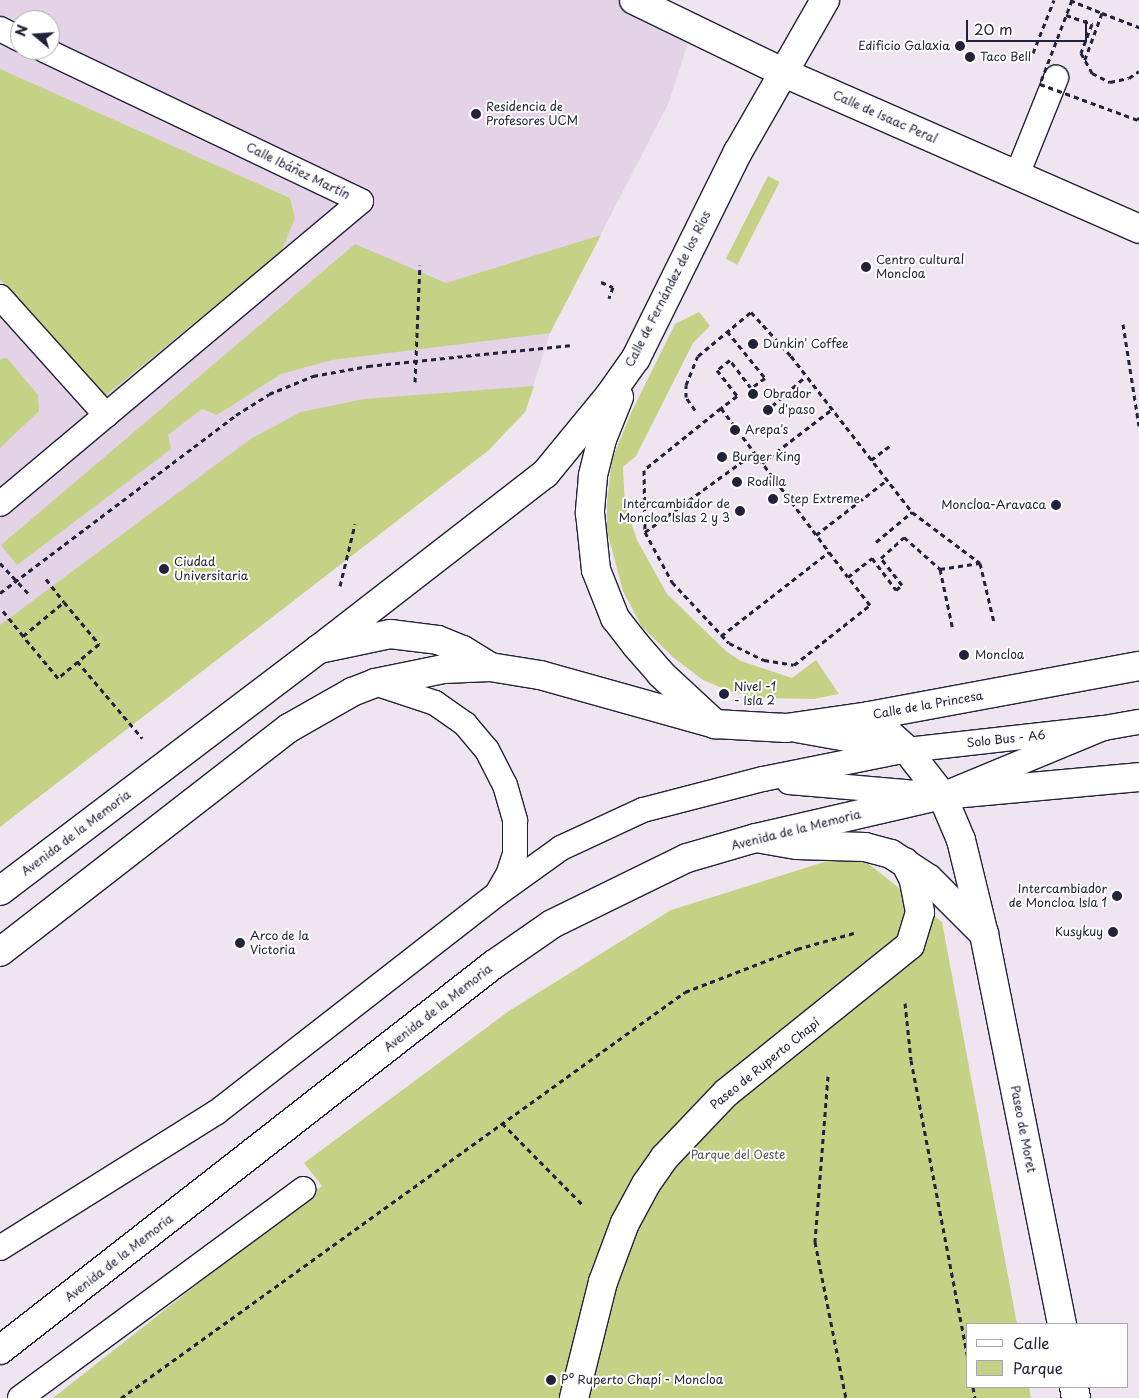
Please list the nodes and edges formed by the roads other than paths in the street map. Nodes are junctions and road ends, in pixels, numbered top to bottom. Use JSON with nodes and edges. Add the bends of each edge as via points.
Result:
{"nodes":[{"id":1,"x":634,"y":0,"type":"edge"},
{"id":2,"x":825,"y":0,"type":"edge"},
{"id":3,"x":60,"y":58,"type":"edge"},
{"id":4,"x":782,"y":72,"type":"junction"},
{"id":5,"x":1056,"y":78,"type":"dead end"},
{"id":6,"x":1017,"y":175,"type":"junction"},
{"id":7,"x":1139,"y":229,"type":"edge"},
{"id":8,"x":0,"y":297,"type":"edge"},
{"id":9,"x":636,"y":358,"type":"junction"},
{"id":10,"x":106,"y":415,"type":"junction"},
{"id":11,"x":0,"y":504,"type":"edge"},
{"id":12,"x":319,"y":649,"type":"junction"},
{"id":13,"x":1139,"y":666,"type":"edge"},
{"id":14,"x":490,"y":667,"type":"junction"},
{"id":15,"x":376,"y":683,"type":"junction"},
{"id":16,"x":869,"y":716,"type":"junction"},
{"id":17,"x":1139,"y":722,"type":"edge"},
{"id":18,"x":716,"y":724,"type":"junction"},
{"id":19,"x":786,"y":728,"type":"junction"},
{"id":20,"x":1104,"y":728,"type":"junction"},
{"id":21,"x":907,"y":750,"type":"junction"},
{"id":22,"x":1139,"y":777,"type":"edge"},
{"id":23,"x":763,"y":779,"type":"junction"},
{"id":24,"x":942,"y":795,"type":"junction"},
{"id":25,"x":756,"y":838,"type":"junction"},
{"id":26,"x":905,"y":862,"type":"junction"},
{"id":27,"x":0,"y":890,"type":"edge"},
{"id":28,"x":497,"y":894,"type":"junction"},
{"id":29,"x":984,"y":934,"type":"junction"},
{"id":30,"x":0,"y":952,"type":"edge"},
{"id":31,"x":303,"y":1189,"type":"dead end"},
{"id":32,"x":0,"y":1248,"type":"edge"},
{"id":33,"x":1062,"y":1323,"type":"edge"},
{"id":34,"x":0,"y":1350,"type":"edge"},
{"id":35,"x":20,"y":1398,"type":"edge"},
{"id":36,"x":574,"y":1398,"type":"edge"}],
"edges":[{"from":1,"to":4,"type":"main road","name":"Calle de Isaac Peral"},
{"from":2,"to":4,"type":"main road","name":"Calle de Fernández de los Ríos"},
{"from":3,"to":10,"type":"lane","name":"Calle Ibáñez Martín","via":[[361,201]]},
{"from":4,"to":6,"type":"main road","name":"Calle de Isaac Peral"},
{"from":4,"to":9,"type":"main road","name":"Calle de Fernández de los Ríos","via":[[738,152]]},
{"from":5,"to":6,"type":"lane"},
{"from":6,"to":7,"type":"main road","name":"Calle de Isaac Peral"},
{"from":8,"to":10,"type":"lane"},
{"from":9,"to":12,"type":"main road","name":"Calle de Fernández de los Ríos","via":[[545,474]]},
{"from":9,"to":18,"type":"main road","via":[[602,440],[592,476],[590,513],[596,570],[615,618],[636,645],[661,674]]},
{"from":10,"to":11,"type":"lane","name":"Calle Ibáñez Martín"},
{"from":12,"to":14,"type":"main road","name":"Avenida de la Memoria","via":[[390,634],[438,640],[463,650]]},
{"from":12,"to":27,"type":"main road","name":"Avenida de la Memoria"},
{"from":13,"to":16,"type":"main road","name":"Calle de la Princesa"},
{"from":14,"to":15,"type":"main road","name":"Avenida de la Memoria","via":[[444,669]]},
{"from":14,"to":18,"type":"main road","name":"Avenida de la Memoria","via":[[540,675]]},
{"from":15,"to":28,"type":"lane","via":[[435,703],[464,724],[487,750],[505,785],[516,837],[509,873]]},
{"from":15,"to":30,"type":"main road","name":"Avenida de la Memoria","via":[[352,692],[289,728]]},
{"from":16,"to":19,"type":"main road","name":"Calle de la Princesa"},
{"from":16,"to":21,"type":"main road","name":"Paseo de Moret"},
{"from":17,"to":20,"type":"lane"},
{"from":18,"to":19,"type":"main road","name":"Calle de la Princesa"},
{"from":19,"to":21,"type":"lane"},
{"from":20,"to":21,"type":"lane","name":"Solo Bus - A6"},
{"from":20,"to":24,"type":"lane"},
{"from":21,"to":23,"type":"lane"},
{"from":21,"to":24,"type":"main road","name":"Paseo de Moret"},
{"from":22,"to":24,"type":"main road"},
{"from":23,"to":24,"type":"lane"},
{"from":23,"to":28,"type":"lane","via":[[643,810],[561,848]]},
{"from":24,"to":25,"type":"main road","name":"Avenida de la Memoria"},
{"from":24,"to":29,"type":"main road","name":"Paseo de Moret","via":[[961,840]]},
{"from":25,"to":26,"type":"main road","via":[[798,845],[865,847],[891,854]]},
{"from":25,"to":34,"type":"main road","name":"Avenida de la Memoria","via":[[687,858],[552,924],[493,965]]},
{"from":26,"to":29,"type":"main road","via":[[929,880]]},
{"from":26,"to":36,"type":"main road","name":"Paseo de Ruperto Chapí","via":[[914,880],[920,912],[910,945],[726,1093],[665,1157],[646,1184],[625,1223],[603,1282]]},
{"from":28,"to":32,"type":"lane","via":[[218,1112]]},
{"from":29,"to":33,"type":"main road","name":"Paseo de Moret"},
{"from":31,"to":35,"type":"lane"}]}
